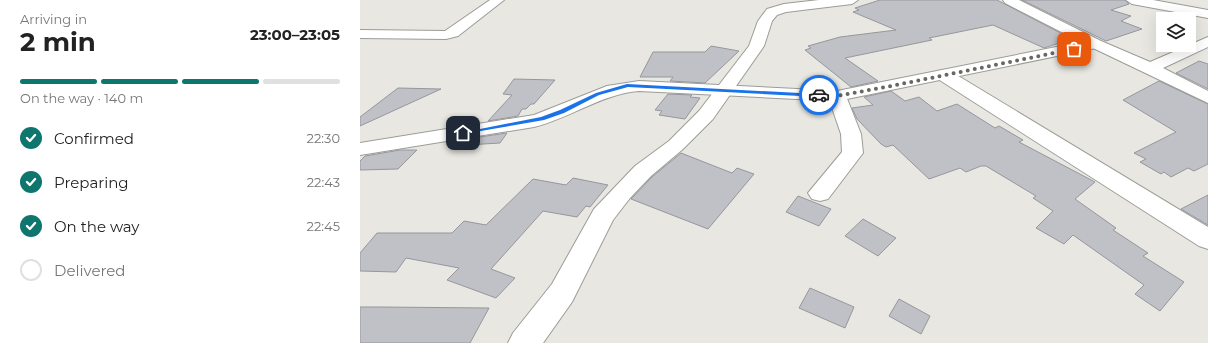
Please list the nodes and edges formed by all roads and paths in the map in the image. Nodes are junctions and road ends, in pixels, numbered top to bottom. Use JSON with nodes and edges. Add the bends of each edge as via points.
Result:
{"nodes":[{"id":1,"x":498,"y":0,"type":"edge"},
{"id":2,"x":852,"y":0,"type":"edge"},
{"id":3,"x":1009,"y":0,"type":"edge"},
{"id":4,"x":1132,"y":0,"type":"edge"},
{"id":5,"x":1208,"y":14,"type":"edge"},
{"id":6,"x":360,"y":34,"type":"edge"},
{"id":7,"x":1208,"y":41,"type":"edge"},
{"id":8,"x":1096,"y":44,"type":"junction"},
{"id":9,"x":1150,"y":68,"type":"junction"},
{"id":10,"x":944,"y":75,"type":"junction"},
{"id":11,"x":725,"y":91,"type":"junction"},
{"id":12,"x":837,"y":96,"type":"junction"},
{"id":13,"x":1208,"y":98,"type":"edge"},
{"id":14,"x":360,"y":149,"type":"edge"},
{"id":15,"x":820,"y":194,"type":"dead end"},
{"id":16,"x":1208,"y":239,"type":"edge"},
{"id":17,"x":524,"y":343,"type":"edge"}],
"edges":[{"from":1,"to":6,"type":"street","via":[[453,33],[446,35]]},
{"from":2,"to":11,"type":"street","via":[[784,8],[772,12],[765,21],[756,46]]},
{"from":3,"to":8,"type":"street"},
{"from":4,"to":5,"type":"street"},
{"from":7,"to":9,"type":"street"},
{"from":8,"to":9,"type":"street"},
{"from":8,"to":10,"type":"street"},
{"from":9,"to":13,"type":"street"},
{"from":10,"to":12,"type":"street"},
{"from":10,"to":16,"type":"street"},
{"from":11,"to":12,"type":"street"},
{"from":11,"to":14,"type":"street","via":[[618,87],[542,119]]},
{"from":11,"to":17,"type":"street","via":[[696,125],[643,171],[608,209],[562,293]]},
{"from":12,"to":15,"type":"street","via":[[850,134],[853,153]]}]}
